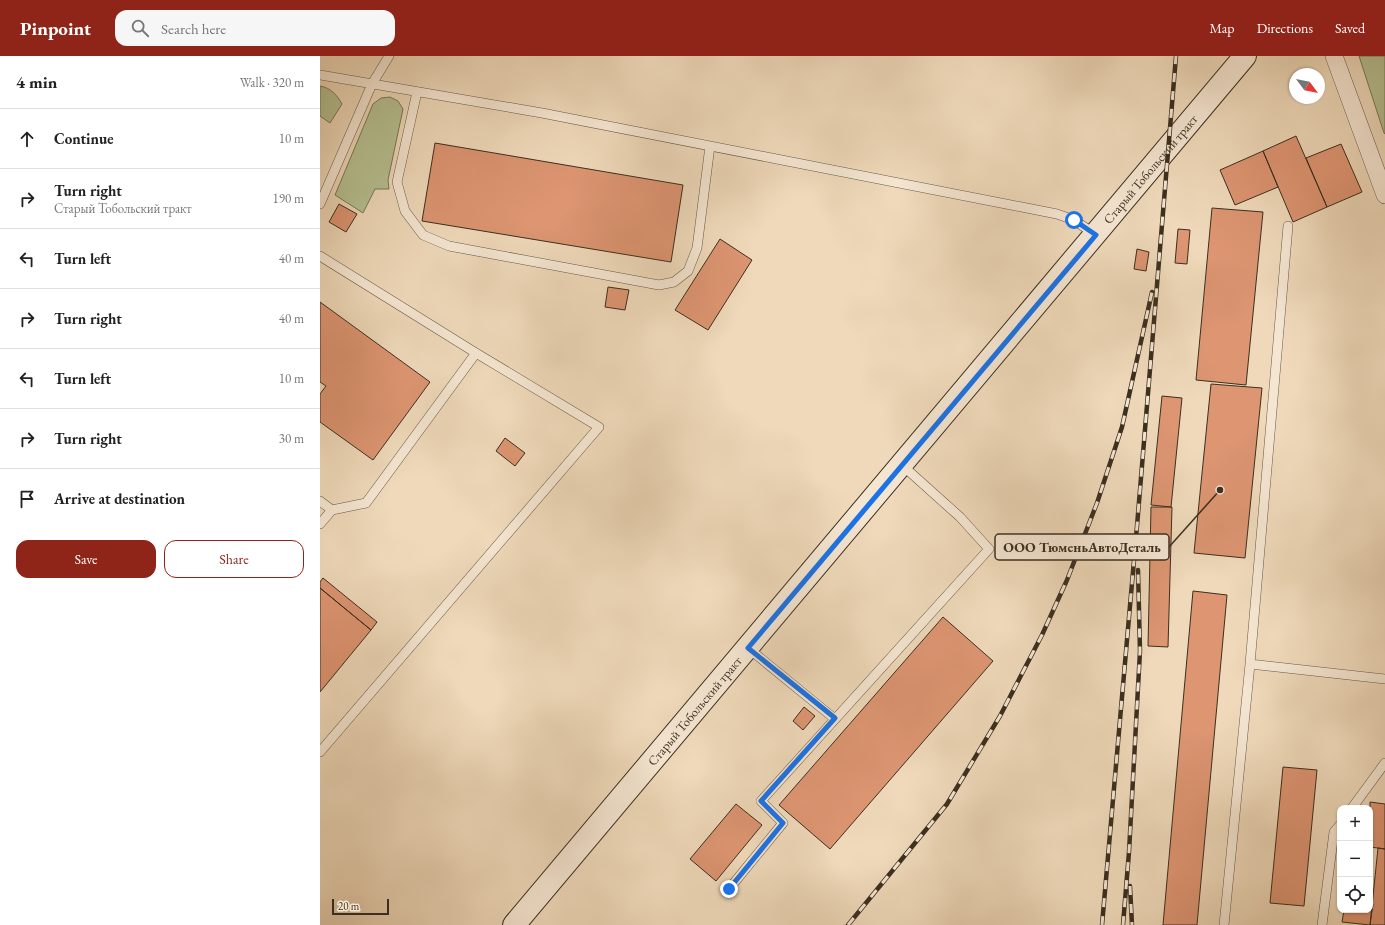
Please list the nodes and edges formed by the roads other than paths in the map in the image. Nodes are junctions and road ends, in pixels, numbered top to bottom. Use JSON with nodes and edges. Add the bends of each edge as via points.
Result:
{"nodes":[{"id":1,"x":389,"y":56,"type":"edge"},
{"id":2,"x":1245,"y":56,"type":"edge"},
{"id":3,"x":1334,"y":56,"type":"edge"},
{"id":4,"x":320,"y":75,"type":"edge"},
{"id":5,"x":372,"y":84,"type":"junction"},
{"id":6,"x":417,"y":92,"type":"junction"},
{"id":7,"x":710,"y":146,"type":"junction"},
{"id":8,"x":1385,"y":195,"type":"edge"},
{"id":9,"x":320,"y":204,"type":"edge"},
{"id":10,"x":1288,"y":226,"type":"dead end"},
{"id":11,"x":1096,"y":235,"type":"junction"},
{"id":12,"x":320,"y":256,"type":"edge"},
{"id":13,"x":476,"y":353,"type":"junction"},
{"id":14,"x":902,"y":465,"type":"junction"},
{"id":15,"x":320,"y":501,"type":"edge"},
{"id":16,"x":332,"y":510,"type":"junction"},
{"id":17,"x":320,"y":524,"type":"edge"},
{"id":18,"x":748,"y":648,"type":"junction"},
{"id":19,"x":1250,"y":664,"type":"junction"},
{"id":20,"x":1385,"y":680,"type":"edge"},
{"id":21,"x":835,"y":718,"type":"junction"},
{"id":22,"x":320,"y":752,"type":"edge"},
{"id":23,"x":1385,"y":763,"type":"edge"},
{"id":24,"x":1354,"y":805,"type":"edge"},
{"id":25,"x":1337,"y":828,"type":"edge"},
{"id":26,"x":729,"y":889,"type":"dead end"},
{"id":27,"x":514,"y":925,"type":"edge"},
{"id":28,"x":1224,"y":925,"type":"edge"},
{"id":29,"x":1322,"y":925,"type":"edge"}],
"edges":[{"from":1,"to":5,"type":"lane"},
{"from":2,"to":11,"type":"street","name":"Старый Тобольский тракт"},
{"from":3,"to":8,"type":"street"},
{"from":4,"to":5,"type":"lane"},
{"from":5,"to":6,"type":"lane"},
{"from":5,"to":9,"type":"lane"},
{"from":6,"to":7,"type":"lane","via":[[542,112]]},
{"from":6,"to":7,"type":"lane","via":[[397,182],[405,212],[423,235],[449,246],[659,285],[674,282],[688,271],[697,248]]},
{"from":7,"to":11,"type":"lane","via":[[1057,214],[1074,220]]},
{"from":10,"to":19,"type":"lane"},
{"from":11,"to":14,"type":"street","name":"Старый Тобольский тракт"},
{"from":12,"to":13,"type":"lane"},
{"from":13,"to":16,"type":"lane","via":[[366,503]]},
{"from":13,"to":22,"type":"lane","via":[[599,427]]},
{"from":14,"to":18,"type":"street","name":"Старый Тобольский тракт"},
{"from":14,"to":21,"type":"lane","via":[[960,517],[989,549]]},
{"from":15,"to":16,"type":"lane"},
{"from":16,"to":17,"type":"lane"},
{"from":18,"to":21,"type":"lane"},
{"from":18,"to":27,"type":"street","name":"Старый Тобольский тракт"},
{"from":19,"to":20,"type":"lane"},
{"from":19,"to":28,"type":"lane"},
{"from":21,"to":26,"type":"lane","via":[[761,801],[783,823]]},
{"from":23,"to":24,"type":"lane"},
{"from":25,"to":29,"type":"lane","via":[[1334,832]]}]}
